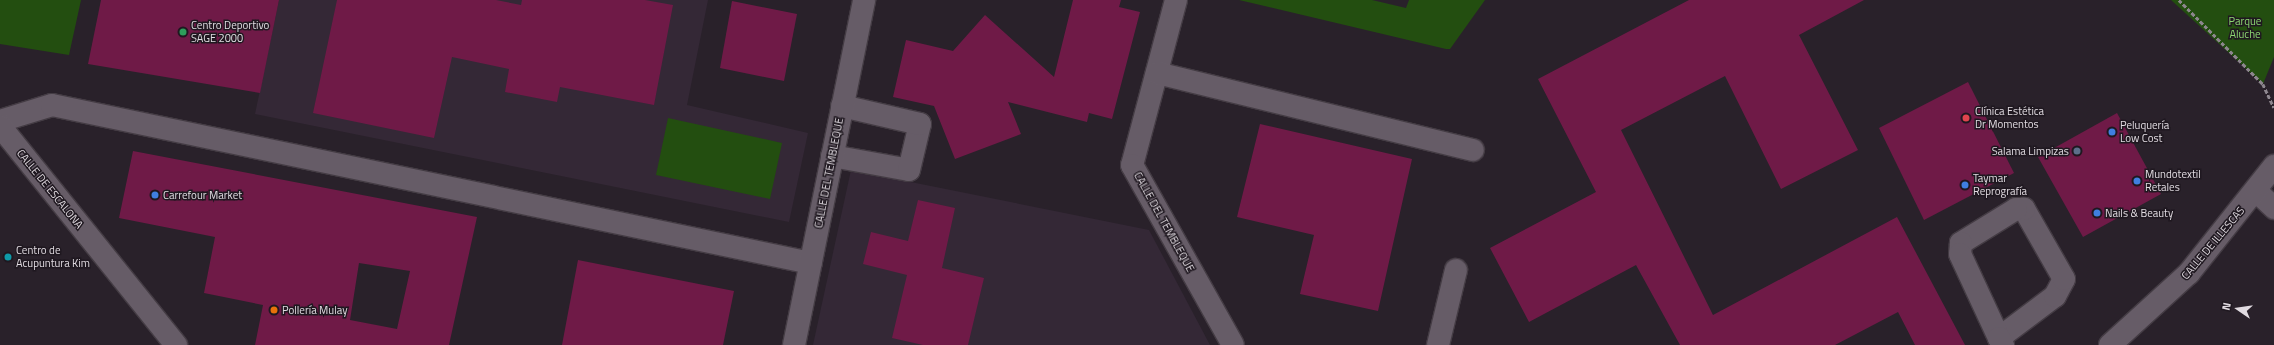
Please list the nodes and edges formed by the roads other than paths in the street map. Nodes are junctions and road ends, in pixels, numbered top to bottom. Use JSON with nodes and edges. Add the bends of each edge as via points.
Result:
{"nodes":[{"id":1,"x":864,"y":0,"type":"edge"},
{"id":2,"x":1176,"y":0,"type":"edge"},
{"id":3,"x":1157,"y":73,"type":"junction"},
{"id":4,"x":842,"y":106,"type":"junction"},
{"id":5,"x":0,"y":121,"type":"edge"},
{"id":6,"x":0,"y":126,"type":"edge"},
{"id":7,"x":1473,"y":150,"type":"dead end"},
{"id":8,"x":832,"y":156,"type":"junction"},
{"id":9,"x":2274,"y":166,"type":"edge"},
{"id":10,"x":2256,"y":191,"type":"junction"},
{"id":11,"x":2274,"y":208,"type":"edge"},
{"id":12,"x":811,"y":263,"type":"junction"},
{"id":13,"x":1456,"y":270,"type":"dead end"},
{"id":14,"x":2001,"y":342,"type":"edge"},
{"id":15,"x":176,"y":345,"type":"edge"},
{"id":16,"x":794,"y":345,"type":"edge"},
{"id":17,"x":1233,"y":345,"type":"edge"},
{"id":18,"x":1438,"y":345,"type":"edge"},
{"id":19,"x":2110,"y":345,"type":"edge"}],
"edges":[{"from":1,"to":4,"type":"street","name":"CALLE DEL TEMBLEQUE"},
{"from":2,"to":3,"type":"street","name":"CALLE DEL TEMBLEQUE"},
{"from":3,"to":7,"type":"street"},
{"from":3,"to":17,"type":"street","name":"CALLE DEL TEMBLEQUE","via":[[1132,165]]},
{"from":4,"to":8,"type":"street","name":"CALLE DEL TEMBLEQUE"},
{"from":4,"to":8,"type":"street","via":[[920,124],[909,170]]},
{"from":5,"to":12,"type":"street","via":[[52,105]]},
{"from":6,"to":15,"type":"street","name":"CALLE DE ESCALONA"},
{"from":8,"to":12,"type":"street","name":"CALLE DEL TEMBLEQUE"},
{"from":9,"to":10,"type":"street","name":"CALLE DE ILLESCAS"},
{"from":10,"to":11,"type":"street"},
{"from":10,"to":19,"type":"street","name":"CALLE DE ILLESCAS","via":[[2189,274]]},
{"from":12,"to":16,"type":"street","name":"CALLE DEL TEMBLEQUE"},
{"from":13,"to":18,"type":"street"},
{"from":14,"to":14,"type":"street","via":[[1960,254],[1961,243],[2016,209],[2024,209],[2064,279],[2055,296]]}]}
